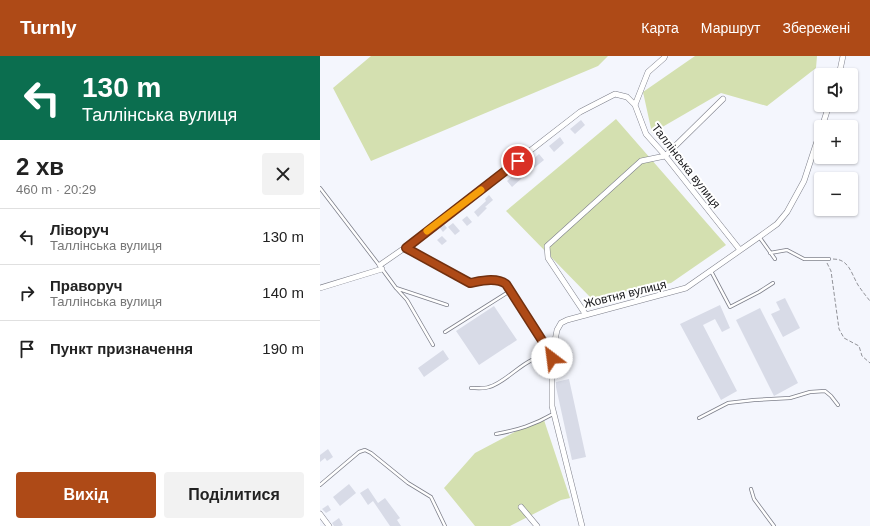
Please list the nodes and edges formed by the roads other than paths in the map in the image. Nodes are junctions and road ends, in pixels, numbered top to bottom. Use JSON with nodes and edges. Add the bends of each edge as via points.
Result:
{"nodes":[{"id":1,"x":665,"y":56,"type":"edge"},
{"id":2,"x":843,"y":56,"type":"edge"},
{"id":3,"x":840,"y":68,"type":"edge"},
{"id":4,"x":723,"y":99,"type":"dead end"},
{"id":5,"x":635,"y":105,"type":"junction"},
{"id":6,"x":814,"y":150,"type":"edge"},
{"id":7,"x":665,"y":156,"type":"junction"},
{"id":8,"x":320,"y":188,"type":"edge"},
{"id":9,"x":759,"y":237,"type":"junction"},
{"id":10,"x":406,"y":248,"type":"junction"},
{"id":11,"x":740,"y":250,"type":"junction"},
{"id":12,"x":770,"y":253,"type":"junction"},
{"id":13,"x":775,"y":259,"type":"dead end"},
{"id":14,"x":829,"y":260,"type":"road end"},
{"id":15,"x":381,"y":267,"type":"junction"},
{"id":16,"x":710,"y":271,"type":"junction"},
{"id":17,"x":773,"y":283,"type":"dead end"},
{"id":18,"x":320,"y":288,"type":"edge"},
{"id":19,"x":396,"y":288,"type":"junction"},
{"id":20,"x":510,"y":291,"type":"junction"},
{"id":21,"x":447,"y":305,"type":"dead end"},
{"id":22,"x":586,"y":315,"type":"junction"},
{"id":23,"x":445,"y":332,"type":"dead end"},
{"id":24,"x":433,"y":345,"type":"dead end"},
{"id":25,"x":552,"y":357,"type":"junction"},
{"id":26,"x":471,"y":388,"type":"dead end"},
{"id":27,"x":838,"y":406,"type":"dead end"},
{"id":28,"x":554,"y":414,"type":"junction"},
{"id":29,"x":699,"y":418,"type":"dead end"},
{"id":30,"x":496,"y":434,"type":"dead end"},
{"id":31,"x":320,"y":485,"type":"edge"},
{"id":32,"x":751,"y":489,"type":"dead end"},
{"id":33,"x":521,"y":507,"type":"dead end"},
{"id":34,"x":320,"y":514,"type":"edge"},
{"id":35,"x":329,"y":526,"type":"edge"},
{"id":36,"x":446,"y":526,"type":"edge"},
{"id":37,"x":537,"y":526,"type":"edge"},
{"id":38,"x":582,"y":526,"type":"edge"},
{"id":39,"x":774,"y":526,"type":"edge"}],
"edges":[{"from":1,"to":5,"type":"street","via":[[648,72]]},
{"from":2,"to":3,"type":"street"},
{"from":4,"to":7,"type":"street"},
{"from":5,"to":7,"type":"street","name":"Таллінська вулиця","via":[[646,134]]},
{"from":5,"to":10,"type":"street","via":[[627,98],[614,94],[580,112]]},
{"from":6,"to":9,"type":"street","name":"Жовтня вулиця","via":[[804,181],[788,212]]},
{"from":7,"to":11,"type":"street","name":"Таллінська вулиця"},
{"from":7,"to":22,"type":"street","via":[[642,161],[547,246],[548,258]]},
{"from":8,"to":15,"type":"lane"},
{"from":9,"to":11,"type":"street","name":"Жовтня вулиця"},
{"from":9,"to":12,"type":"lane"},
{"from":10,"to":15,"type":"street"},
{"from":10,"to":20,"type":"street","via":[[470,283],[485,280],[502,281]]},
{"from":11,"to":16,"type":"street","name":"Жовтня вулиця"},
{"from":12,"to":13,"type":"lane"},
{"from":12,"to":14,"type":"lane","via":[[787,250],[804,259]]},
{"from":15,"to":18,"type":"street"},
{"from":15,"to":19,"type":"lane"},
{"from":16,"to":17,"type":"lane","via":[[730,307]]},
{"from":16,"to":22,"type":"street","name":"Жовтня вулиця","via":[[686,288]]},
{"from":19,"to":21,"type":"lane"},
{"from":19,"to":24,"type":"lane","via":[[407,300]]},
{"from":20,"to":23,"type":"lane"},
{"from":20,"to":25,"type":"street"},
{"from":22,"to":25,"type":"street","name":"Жовтня вулиця","via":[[561,323],[556,330]]},
{"from":25,"to":26,"type":"lane","via":[[534,359],[489,388]]},
{"from":25,"to":28,"type":"street","name":"Жовтня вулиця","via":[[551,395]]},
{"from":27,"to":29,"type":"lane","via":[[825,392],[810,392],[790,398],[728,403]]},
{"from":28,"to":30,"type":"lane","via":[[518,430]]},
{"from":28,"to":38,"type":"street","name":"Жовтня вулиця"},
{"from":31,"to":36,"type":"lane","via":[[359,452],[365,450],[408,483],[432,497]]},
{"from":32,"to":39,"type":"lane","via":[[754,499]]},
{"from":33,"to":37,"type":"street"},
{"from":34,"to":35,"type":"street"}]}
